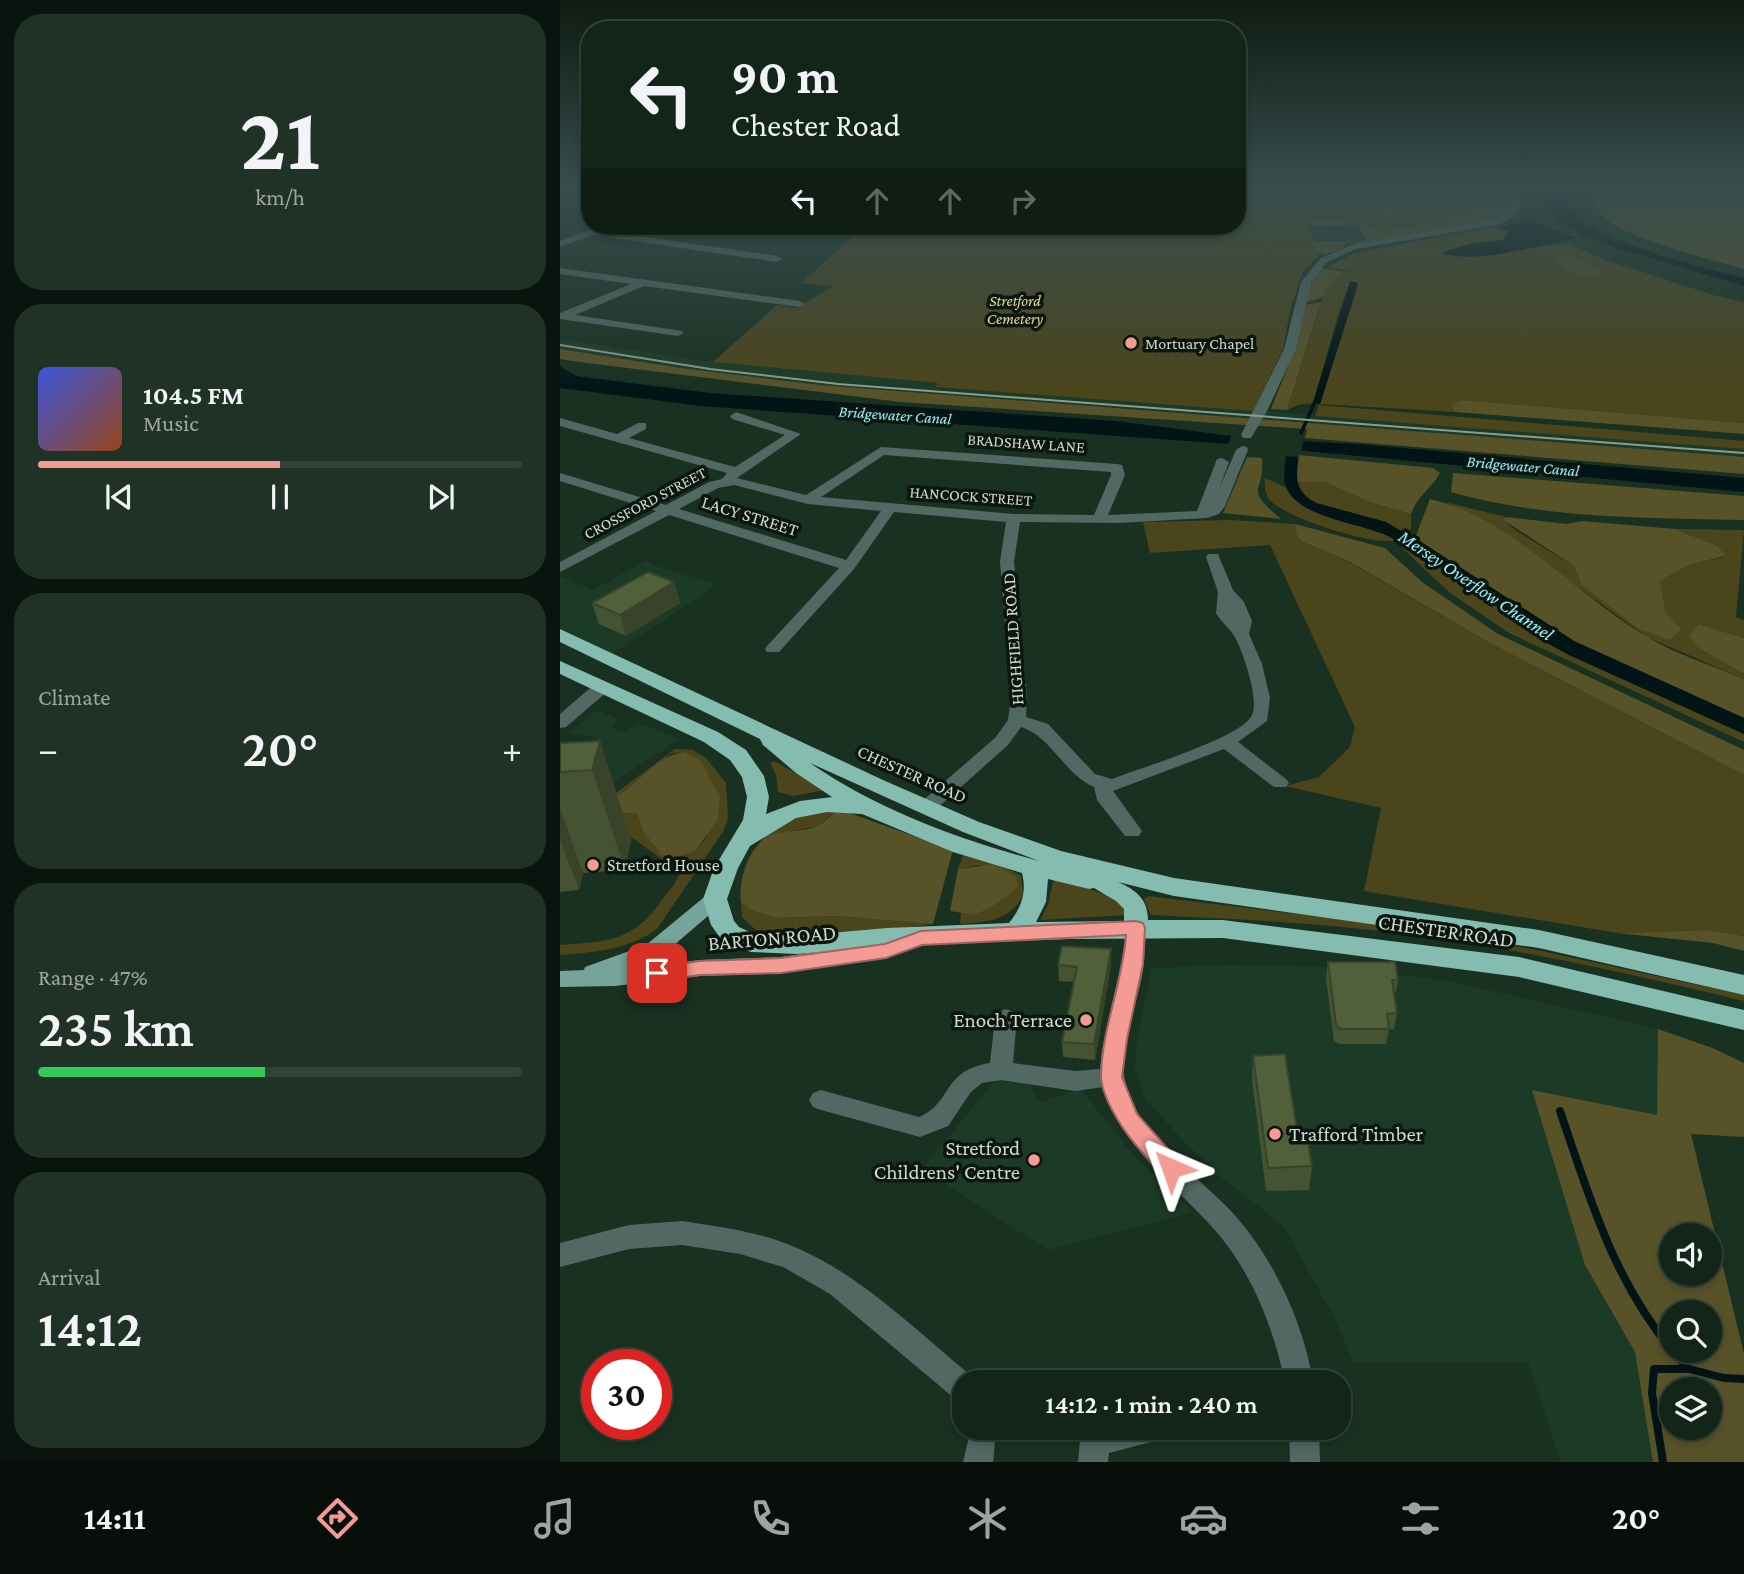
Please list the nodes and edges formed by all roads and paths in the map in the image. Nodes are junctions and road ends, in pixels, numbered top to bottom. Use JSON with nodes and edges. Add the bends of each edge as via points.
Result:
{"nodes":[{"id":1,"x":744,"y":254,"type":"edge"},
{"id":2,"x":1335,"y":254,"type":"edge"},
{"id":3,"x":777,"y":259,"type":"dead end"},
{"id":4,"x":560,"y":271,"type":"edge"},
{"id":5,"x":641,"y":283,"type":"junction"},
{"id":6,"x":800,"y":304,"type":"dead end"},
{"id":7,"x":561,"y":317,"type":"edge"},
{"id":8,"x":678,"y":333,"type":"dead end"},
{"id":9,"x":736,"y":416,"type":"dead end"},
{"id":10,"x":560,"y":422,"type":"edge"},
{"id":11,"x":642,"y":426,"type":"dead end"},
{"id":12,"x":1247,"y":435,"type":"dead end"},
{"id":13,"x":619,"y":438,"type":"junction"},
{"id":14,"x":1242,"y":450,"type":"dead end"},
{"id":15,"x":1222,"y":462,"type":"dead end"},
{"id":16,"x":731,"y":476,"type":"junction"},
{"id":17,"x":560,"y":477,"type":"edge"},
{"id":18,"x":576,"y":482,"type":"junction"},
{"id":19,"x":560,"y":491,"type":"edge"},
{"id":20,"x":808,"y":500,"type":"junction"},
{"id":21,"x":890,"y":508,"type":"junction"},
{"id":22,"x":670,"y":511,"type":"junction"},
{"id":23,"x":1208,"y":513,"type":"junction"},
{"id":24,"x":1014,"y":518,"type":"junction"},
{"id":25,"x":1099,"y":519,"type":"junction"},
{"id":26,"x":1213,"y":557,"type":"dead end"},
{"id":27,"x":849,"y":566,"type":"junction"},
{"id":28,"x":560,"y":568,"type":"edge"},
{"id":29,"x":560,"y":635,"type":"edge"},
{"id":30,"x":773,"y":649,"type":"dead end"},
{"id":31,"x":560,"y":667,"type":"edge"},
{"id":32,"x":602,"y":687,"type":"junction"},
{"id":33,"x":1017,"y":720,"type":"junction"},
{"id":34,"x":560,"y":723,"type":"edge"},
{"id":35,"x":756,"y":727,"type":"junction"},
{"id":36,"x":1226,"y":742,"type":"junction"},
{"id":37,"x":1280,"y":783,"type":"dead end"},
{"id":38,"x":1103,"y":785,"type":"junction"},
{"id":39,"x":865,"y":807,"type":"junction"},
{"id":40,"x":928,"y":807,"type":"junction"},
{"id":41,"x":1132,"y":831,"type":"dead end"},
{"id":42,"x":742,"y":844,"type":"junction"},
{"id":43,"x":1033,"y":868,"type":"junction"},
{"id":44,"x":1104,"y":885,"type":"junction"},
{"id":45,"x":1174,"y":887,"type":"junction"},
{"id":46,"x":715,"y":899,"type":"junction"},
{"id":47,"x":1136,"y":928,"type":"junction"},
{"id":48,"x":1016,"y":933,"type":"junction"},
{"id":49,"x":921,"y":938,"type":"junction"},
{"id":50,"x":583,"y":977,"type":"junction"},
{"id":51,"x":560,"y":979,"type":"edge"},
{"id":52,"x":1744,"y":985,"type":"edge"},
{"id":53,"x":1006,"y":1018,"type":"dead end"},
{"id":54,"x":1744,"y":1020,"type":"edge"},
{"id":55,"x":1001,"y":1071,"type":"junction"},
{"id":56,"x":1112,"y":1077,"type":"junction"},
{"id":57,"x":821,"y":1100,"type":"dead end"},
{"id":58,"x":560,"y":1255,"type":"edge"},
{"id":59,"x":1296,"y":1370,"type":"edge"},
{"id":60,"x":952,"y":1378,"type":"edge"},
{"id":61,"x":981,"y":1440,"type":"edge"},
{"id":62,"x":1304,"y":1440,"type":"edge"},
{"id":63,"x":978,"y":1462,"type":"edge"},
{"id":64,"x":1305,"y":1462,"type":"edge"}],
"edges":[{"from":1,"to":3,"type":"street"},
{"from":2,"to":12,"type":"street","via":[[1317,266],[1304,286],[1290,349]]},
{"from":4,"to":5,"type":"street"},
{"from":5,"to":6,"type":"street"},
{"from":5,"to":7,"type":"street"},
{"from":7,"to":8,"type":"street"},
{"from":9,"to":16,"type":"street","name":"CROSSFORD STREET","via":[[795,434]]},
{"from":10,"to":13,"type":"street","name":"HANCOCK STREET"},
{"from":11,"to":13,"type":"street"},
{"from":13,"to":16,"type":"street","name":"HANCOCK STREET"},
{"from":14,"to":23,"type":"street","via":[[1219,506]]},
{"from":15,"to":23,"type":"street"},
{"from":16,"to":20,"type":"street","name":"HANCOCK STREET"},
{"from":16,"to":22,"type":"street","name":"CROSSFORD STREET"},
{"from":17,"to":18,"type":"street","name":"LACY STREET"},
{"from":18,"to":19,"type":"street"},
{"from":18,"to":22,"type":"street","name":"LACY STREET"},
{"from":20,"to":21,"type":"street","name":"HANCOCK STREET"},
{"from":20,"to":25,"type":"street","name":"BRADSHAW LANE","via":[[878,452],[1117,468]]},
{"from":21,"to":24,"type":"street","name":"HANCOCK STREET"},
{"from":21,"to":27,"type":"street"},
{"from":22,"to":27,"type":"street","name":"LACY STREET"},
{"from":22,"to":28,"type":"street","name":"CROSSFORD STREET"},
{"from":23,"to":25,"type":"street","name":"HANCOCK STREET"},
{"from":24,"to":25,"type":"street","name":"HANCOCK STREET"},
{"from":24,"to":33,"type":"street","name":"HIGHFIELD ROAD","via":[[1007,562]]},
{"from":26,"to":36,"type":"street","via":[[1226,592],[1221,603],[1228,622],[1241,634],[1264,707],[1253,726]]},
{"from":27,"to":30,"type":"street"},
{"from":29,"to":35,"type":"highway","name":"CHESTER ROAD"},
{"from":31,"to":32,"type":"highway","name":"CHESTER ROAD"},
{"from":32,"to":34,"type":"street"},
{"from":32,"to":42,"type":"highway","name":"CHESTER ROAD","via":[[711,737],[738,755],[753,776],[758,797],[754,820]]},
{"from":33,"to":38,"type":"street","name":"HIGHFIELD ROAD","via":[[1042,728],[1089,778]]},
{"from":33,"to":40,"type":"street","via":[[1002,741]]},
{"from":35,"to":39,"type":"highway","name":"CHESTER ROAD","via":[[793,762]]},
{"from":35,"to":40,"type":"highway","name":"CHESTER ROAD"},
{"from":36,"to":37,"type":"street"},
{"from":36,"to":38,"type":"street","via":[[1122,784]]},
{"from":38,"to":41,"type":"street","name":"HIGHFIELD ROAD","via":[[1104,796]]},
{"from":39,"to":42,"type":"highway","name":"CHESTER ROAD","via":[[823,803],[798,807],[768,822]]},
{"from":39,"to":43,"type":"highway","name":"CHESTER ROAD","via":[[963,847]]},
{"from":40,"to":45,"type":"highway","name":"CHESTER ROAD","via":[[1016,845]]},
{"from":42,"to":46,"type":"highway","name":"CHESTER ROAD","via":[[726,868]]},
{"from":43,"to":44,"type":"highway","name":"CHESTER ROAD"},
{"from":43,"to":48,"type":"highway","via":[[1037,897]]},
{"from":44,"to":45,"type":"highway","name":"CHESTER ROAD"},
{"from":44,"to":47,"type":"highway","name":"CHESTER ROAD","via":[[1125,895],[1136,907]]},
{"from":45,"to":52,"type":"highway","name":"CHESTER ROAD","via":[[1539,939]]},
{"from":46,"to":49,"type":"highway","name":"CHESTER ROAD","via":[[723,925],[751,943]]},
{"from":46,"to":50,"type":"main road","name":"BARTON ROAD","via":[[653,951]]},
{"from":47,"to":48,"type":"highway","name":"CHESTER ROAD"},
{"from":47,"to":54,"type":"highway","name":"CHESTER ROAD","via":[[1223,929],[1519,967]]},
{"from":47,"to":56,"type":"street","via":[[1134,964]]},
{"from":48,"to":49,"type":"highway","name":"CHESTER ROAD"},
{"from":49,"to":50,"type":"main road","name":"BARTON ROAD","via":[[886,950],[781,965]]},
{"from":50,"to":51,"type":"main road","name":"BARTON ROAD"},
{"from":53,"to":55,"type":"street"},
{"from":55,"to":56,"type":"street","via":[[1075,1080]]},
{"from":55,"to":57,"type":"street","via":[[975,1075],[963,1084],[940,1119],[929,1126]]},
{"from":56,"to":59,"type":"street","via":[[1129,1120],[1225,1223],[1257,1265]]},
{"from":58,"to":60,"type":"street","via":[[629,1237],[682,1233],[740,1242],[790,1257],[839,1285]]},
{"from":61,"to":63,"type":"street"},
{"from":62,"to":64,"type":"street"}]}
